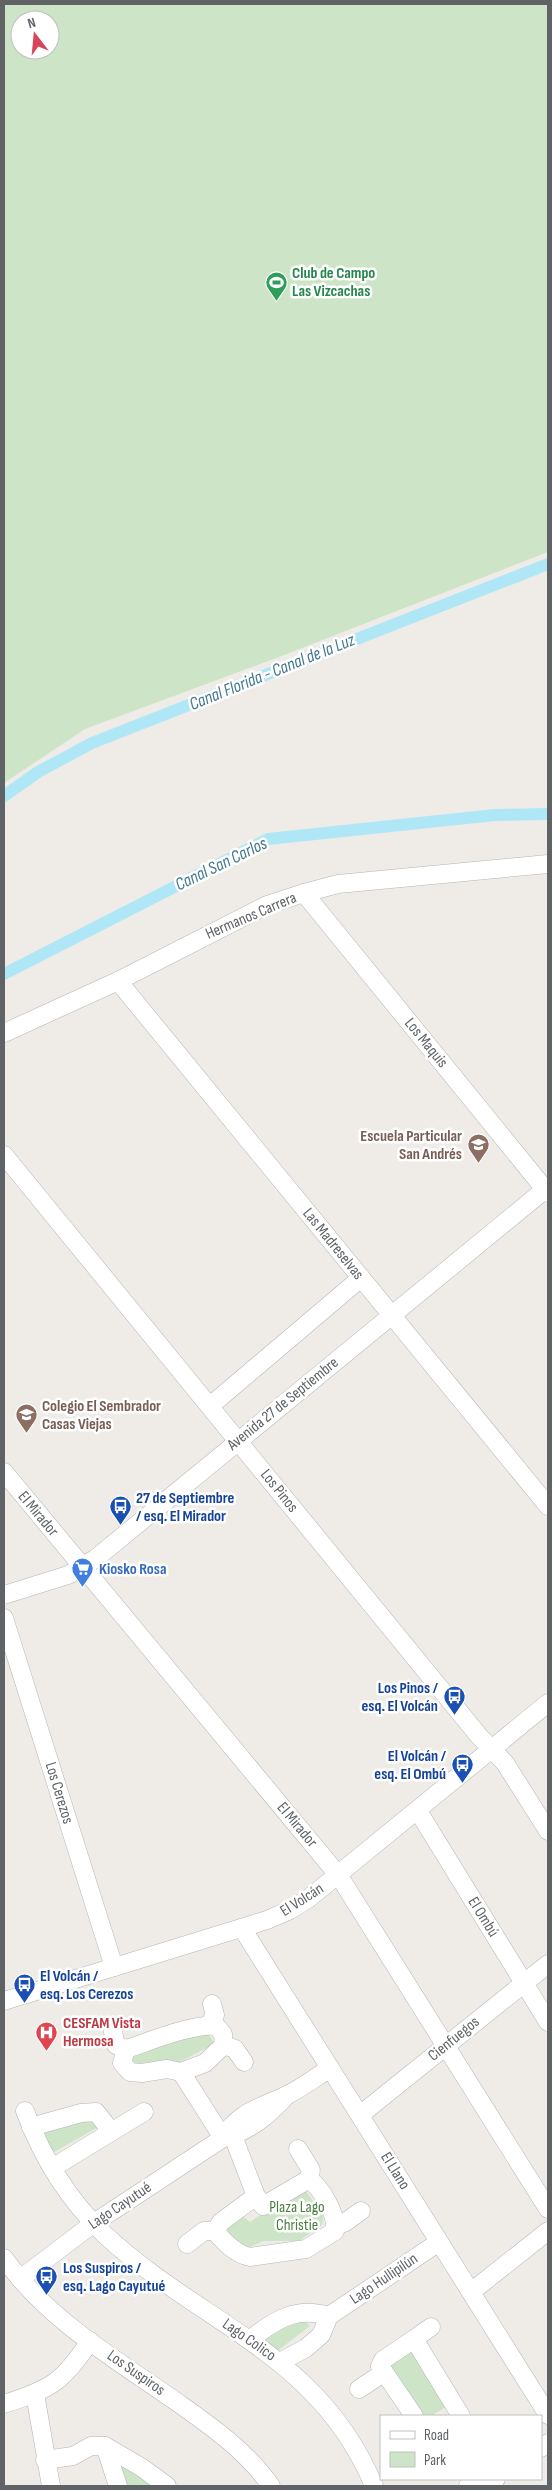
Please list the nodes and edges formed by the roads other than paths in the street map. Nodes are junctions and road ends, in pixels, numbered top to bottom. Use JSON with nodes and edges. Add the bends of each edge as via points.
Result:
{"nodes":[{"id":1,"x":545,"y":869,"type":"edge"},
{"id":2,"x":304,"y":893,"type":"junction"},
{"id":3,"x":118,"y":980,"type":"junction"},
{"id":4,"x":4,"y":1033,"type":"edge"},
{"id":5,"x":4,"y":1155,"type":"edge"},
{"id":6,"x":547,"y":1190,"type":"edge"},
{"id":7,"x":361,"y":1278,"type":"junction"},
{"id":8,"x":391,"y":1315,"type":"junction"},
{"id":9,"x":210,"y":1406,"type":"junction"},
{"id":10,"x":238,"y":1441,"type":"junction"},
{"id":11,"x":4,"y":1472,"type":"edge"},
{"id":12,"x":548,"y":1506,"type":"edge"},
{"id":13,"x":82,"y":1567,"type":"junction"},
{"id":14,"x":4,"y":1596,"type":"edge"},
{"id":15,"x":4,"y":1618,"type":"edge"},
{"id":16,"x":548,"y":1703,"type":"edge"},
{"id":17,"x":492,"y":1749,"type":"junction"},
{"id":18,"x":418,"y":1810,"type":"junction"},
{"id":19,"x":548,"y":1831,"type":"edge"},
{"id":20,"x":338,"y":1876,"type":"junction"},
{"id":21,"x":242,"y":1928,"type":"junction"},
{"id":22,"x":548,"y":1964,"type":"edge"},
{"id":23,"x":114,"y":1968,"type":"junction"},
{"id":24,"x":524,"y":1984,"type":"junction"},
{"id":25,"x":4,"y":2002,"type":"edge"},
{"id":26,"x":212,"y":2004,"type":"dead end"},
{"id":27,"x":548,"y":2022,"type":"edge"},
{"id":28,"x":209,"y":2025,"type":"junction"},
{"id":29,"x":113,"y":2032,"type":"dead end"},
{"id":30,"x":224,"y":2046,"type":"junction"},
{"id":31,"x":445,"y":2046,"type":"junction"},
{"id":32,"x":126,"y":2049,"type":"junction"},
{"id":33,"x":244,"y":2062,"type":"dead end"},
{"id":34,"x":330,"y":2068,"type":"junction"},
{"id":35,"x":181,"y":2072,"type":"junction"},
{"id":36,"x":144,"y":2112,"type":"dead end"},
{"id":37,"x":360,"y":2115,"type":"junction"},
{"id":38,"x":111,"y":2131,"type":"junction"},
{"id":39,"x":228,"y":2137,"type":"junction"},
{"id":40,"x":298,"y":2149,"type":"dead end"},
{"id":41,"x":52,"y":2168,"type":"junction"},
{"id":42,"x":309,"y":2179,"type":"junction"},
{"id":43,"x":256,"y":2196,"type":"junction"},
{"id":44,"x":548,"y":2209,"type":"edge"},
{"id":45,"x":362,"y":2211,"type":"dead end"},
{"id":46,"x":94,"y":2223,"type":"junction"},
{"id":47,"x":336,"y":2223,"type":"junction"},
{"id":48,"x":215,"y":2230,"type":"junction"},
{"id":49,"x":548,"y":2231,"type":"edge"},
{"id":50,"x":439,"y":2242,"type":"junction"},
{"id":51,"x":187,"y":2244,"type":"dead end"},
{"id":52,"x":4,"y":2258,"type":"edge"},
{"id":53,"x":20,"y":2279,"type":"junction"},
{"id":54,"x":471,"y":2292,"type":"junction"},
{"id":55,"x":328,"y":2316,"type":"junction"},
{"id":56,"x":431,"y":2327,"type":"dead end"},
{"id":57,"x":414,"y":2338,"type":"junction"},
{"id":58,"x":249,"y":2340,"type":"junction"},
{"id":59,"x":90,"y":2341,"type":"junction"},
{"id":60,"x":280,"y":2362,"type":"junction"},
{"id":61,"x":383,"y":2373,"type":"junction"},
{"id":62,"x":359,"y":2389,"type":"dead end"},
{"id":63,"x":35,"y":2394,"type":"junction"},
{"id":64,"x":4,"y":2404,"type":"edge"},
{"id":65,"x":455,"y":2414,"type":"edge"},
{"id":66,"x":413,"y":2415,"type":"edge"},
{"id":67,"x":548,"y":2415,"type":"edge"},
{"id":68,"x":105,"y":2446,"type":"junction"},
{"id":69,"x":45,"y":2460,"type":"junction"},
{"id":70,"x":51,"y":2486,"type":"edge"},
{"id":71,"x":118,"y":2486,"type":"edge"},
{"id":72,"x":167,"y":2486,"type":"edge"},
{"id":73,"x":271,"y":2486,"type":"edge"},
{"id":74,"x":374,"y":2486,"type":"edge"}],
"edges":[{"from":1,"to":2,"type":"street","name":"Hermanos Carrera","via":[[338,884]]},
{"from":2,"to":3,"type":"street","name":"Hermanos Carrera","via":[[259,909]]},
{"from":2,"to":6,"type":"street","name":"Los Maquis"},
{"from":3,"to":4,"type":"street","name":"Hermanos Carrera"},
{"from":3,"to":7,"type":"street","name":"Las Madreselvas"},
{"from":5,"to":9,"type":"street","name":"Los Pinos"},
{"from":6,"to":8,"type":"street","name":"Avenida 27 de Septiembre"},
{"from":7,"to":8,"type":"street","name":"Las Madreselvas"},
{"from":7,"to":9,"type":"street"},
{"from":8,"to":10,"type":"street","name":"Avenida 27 de Septiembre"},
{"from":8,"to":12,"type":"street","name":"Las Madreselvas"},
{"from":9,"to":10,"type":"street","name":"Los Pinos"},
{"from":10,"to":13,"type":"street","name":"Avenida 27 de Septiembre","via":[[106,1551]]},
{"from":10,"to":17,"type":"street","name":"Los Pinos"},
{"from":11,"to":13,"type":"street","name":"El Mirador"},
{"from":13,"to":14,"type":"street","name":"Avenida 27 de Septiembre"},
{"from":13,"to":20,"type":"street","name":"El Mirador"},
{"from":15,"to":23,"type":"street","name":"Los Cerezos"},
{"from":16,"to":17,"type":"street","name":"El Volcán"},
{"from":17,"to":18,"type":"street","name":"El Volcán"},
{"from":17,"to":19,"type":"street","name":"Los Pinos","via":[[505,1763]]},
{"from":18,"to":20,"type":"street","name":"El Volcán"},
{"from":18,"to":24,"type":"street","name":"El Ombú"},
{"from":20,"to":21,"type":"street","name":"El Volcán","via":[[290,1910]]},
{"from":20,"to":31,"type":"street","name":"El Mirador"},
{"from":21,"to":23,"type":"street","name":"El Volcán"},
{"from":21,"to":34,"type":"street","name":"El Llano"},
{"from":22,"to":24,"type":"street","name":"Cienfuegos"},
{"from":23,"to":25,"type":"street","name":"El Volcán"},
{"from":24,"to":27,"type":"street","name":"El Ombú"},
{"from":24,"to":31,"type":"street","name":"Cienfuegos"},
{"from":26,"to":28,"type":"street","via":[[214,2015]]},
{"from":28,"to":30,"type":"street","via":[[216,2026],[223,2034]]},
{"from":28,"to":32,"type":"street"},
{"from":29,"to":32,"type":"street","via":[[116,2045]]},
{"from":30,"to":33,"type":"street","via":[[235,2049]]},
{"from":30,"to":35,"type":"street","via":[[205,2063]]},
{"from":31,"to":37,"type":"street","name":"Cienfuegos"},
{"from":31,"to":44,"type":"street","name":"El Mirador"},
{"from":32,"to":35,"type":"street","via":[[122,2063],[130,2072],[167,2069]]},
{"from":34,"to":37,"type":"street","name":"El Llano"},
{"from":34,"to":39,"type":"street","name":"Lago Cayutué","via":[[287,2095],[242,2116],[228,2128]]},
{"from":35,"to":39,"type":"street"},
{"from":36,"to":38,"type":"street"},
{"from":37,"to":50,"type":"street","name":"El Llano"},
{"from":38,"to":41,"type":"street"},
{"from":38,"to":41,"type":"street","name":"Lago Colico","via":[[96,2112],[28,2119]]},
{"from":39,"to":43,"type":"street"},
{"from":39,"to":46,"type":"street","name":"Lago Cayutué"},
{"from":40,"to":42,"type":"street","via":[[311,2170]]},
{"from":41,"to":46,"type":"street","name":"Lago Colico"},
{"from":42,"to":43,"type":"street","via":[[263,2206]]},
{"from":42,"to":47,"type":"street","via":[[316,2184]]},
{"from":43,"to":48,"type":"street"},
{"from":45,"to":47,"type":"street","via":[[344,2223]]},
{"from":46,"to":53,"type":"street","name":"Lago Cayutué"},
{"from":46,"to":58,"type":"street","name":"Lago Colico","via":[[140,2264]]},
{"from":47,"to":48,"type":"street","via":[[335,2230],[306,2248],[250,2257],[241,2255]]},
{"from":48,"to":51,"type":"street","via":[[204,2232]]},
{"from":49,"to":54,"type":"street"},
{"from":50,"to":54,"type":"street","name":"El Llano"},
{"from":50,"to":55,"type":"street","name":"Lago Hullipilún"},
{"from":52,"to":53,"type":"street","name":"Los Suspiros"},
{"from":53,"to":59,"type":"street","name":"Los Suspiros","via":[[59,2317]]},
{"from":54,"to":67,"type":"street","name":"El Llano"},
{"from":55,"to":58,"type":"street","via":[[313,2311],[301,2312],[284,2318]]},
{"from":55,"to":60,"type":"street","via":[[321,2335],[306,2348]]},
{"from":56,"to":57,"type":"street"},
{"from":57,"to":61,"type":"street","via":[[382,2360]]},
{"from":57,"to":65,"type":"street"},
{"from":58,"to":60,"type":"street","name":"Lago Colico"},
{"from":59,"to":63,"type":"street","via":[[68,2372],[52,2386]]},
{"from":59,"to":73,"type":"street","name":"Los Suspiros","via":[[223,2436]]},
{"from":60,"to":74,"type":"street","name":"Lago Colico","via":[[310,2389],[344,2430]]},
{"from":61,"to":62,"type":"street"},
{"from":61,"to":66,"type":"street"},
{"from":63,"to":64,"type":"street"},
{"from":63,"to":69,"type":"street"},
{"from":68,"to":69,"type":"street","via":[[91,2446],[73,2456]]},
{"from":68,"to":71,"type":"street"},
{"from":68,"to":72,"type":"street"},
{"from":69,"to":70,"type":"street"}]}
